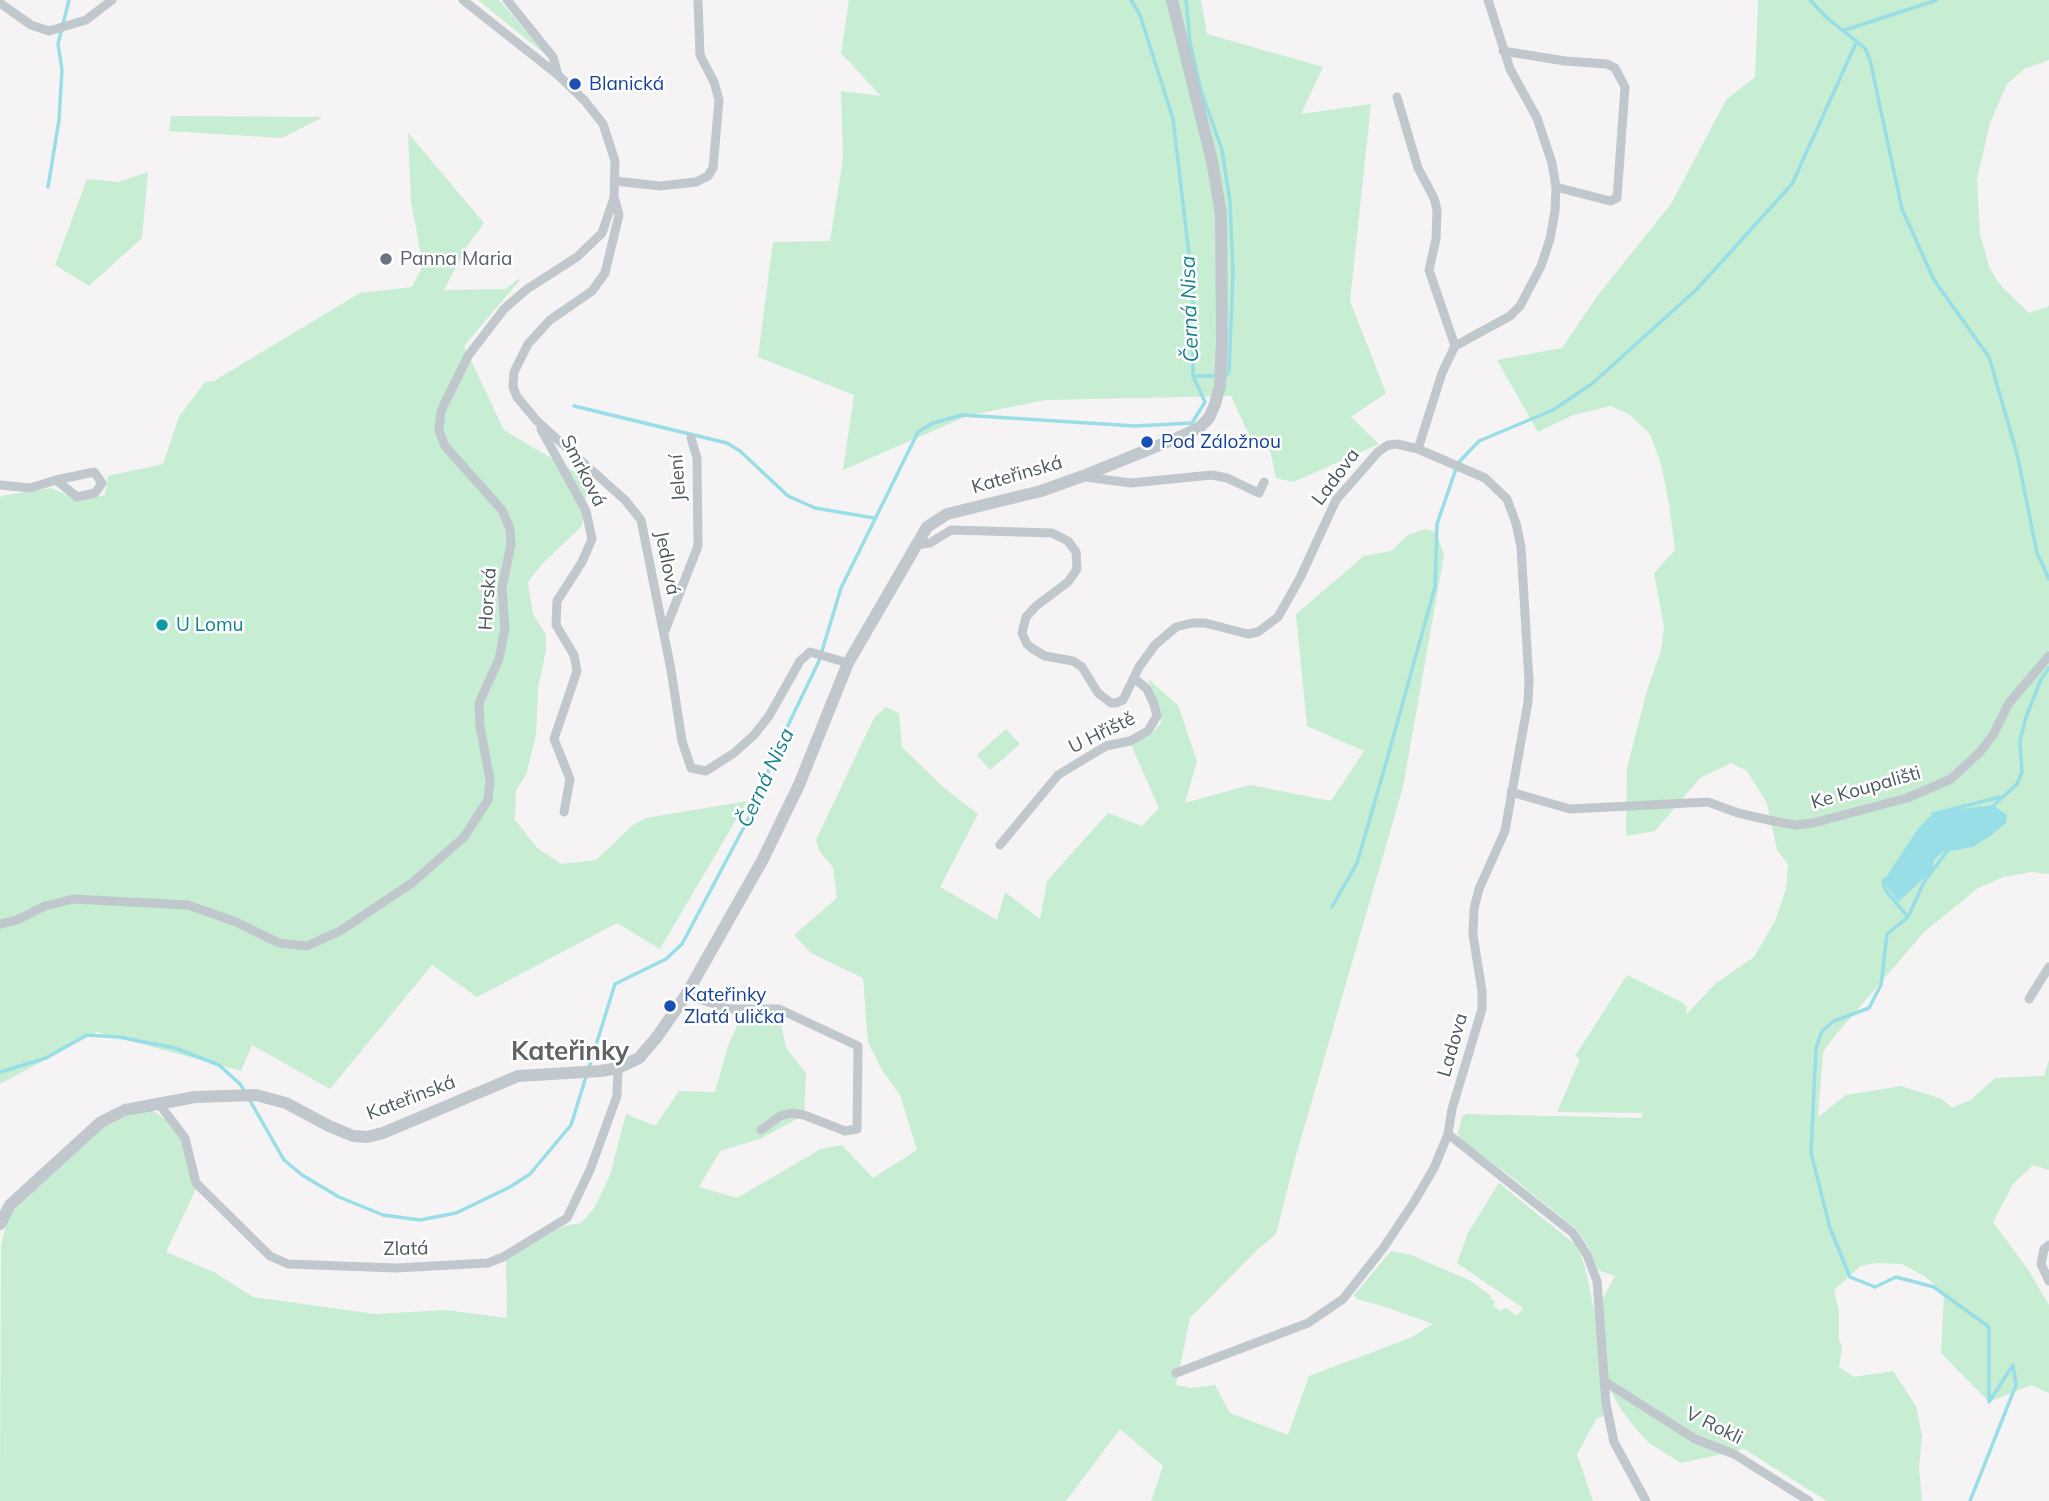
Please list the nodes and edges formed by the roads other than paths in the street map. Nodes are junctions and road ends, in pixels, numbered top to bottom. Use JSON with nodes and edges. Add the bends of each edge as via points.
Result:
{"nodes":[{"id":1,"x":112,"y":0,"type":"edge"},
{"id":2,"x":463,"y":0,"type":"edge"},
{"id":3,"x":507,"y":0,"type":"edge"},
{"id":4,"x":698,"y":0,"type":"edge"},
{"id":5,"x":1172,"y":0,"type":"edge"},
{"id":6,"x":1489,"y":0,"type":"edge"},
{"id":7,"x":0,"y":3,"type":"edge"},
{"id":8,"x":1503,"y":51,"type":"junction"},
{"id":9,"x":558,"y":75,"type":"junction"},
{"id":10,"x":1397,"y":97,"type":"dead end"},
{"id":11,"x":615,"y":181,"type":"junction"},
{"id":12,"x":1556,"y":187,"type":"junction"},
{"id":13,"x":614,"y":198,"type":"junction"},
{"id":14,"x":1455,"y":346,"type":"junction"},
{"id":15,"x":537,"y":421,"type":"junction"},
{"id":16,"x":691,"y":438,"type":"dead end"},
{"id":17,"x":1418,"y":449,"type":"junction"},
{"id":18,"x":1083,"y":476,"type":"junction"},
{"id":19,"x":56,"y":480,"type":"dead end"},
{"id":20,"x":1264,"y":482,"type":"dead end"},
{"id":21,"x":0,"y":485,"type":"edge"},
{"id":22,"x":915,"y":545,"type":"junction"},
{"id":23,"x":663,"y":635,"type":"junction"},
{"id":24,"x":2049,"y":656,"type":"edge"},
{"id":25,"x":848,"y":663,"type":"junction"},
{"id":26,"x":1134,"y":678,"type":"junction"},
{"id":27,"x":1511,"y":792,"type":"junction"},
{"id":28,"x":564,"y":812,"type":"dead end"},
{"id":29,"x":1000,"y":845,"type":"dead end"},
{"id":30,"x":0,"y":924,"type":"edge"},
{"id":31,"x":2049,"y":967,"type":"edge"},
{"id":32,"x":686,"y":995,"type":"junction"},
{"id":33,"x":2029,"y":999,"type":"dead end"},
{"id":34,"x":618,"y":1068,"type":"junction"},
{"id":35,"x":159,"y":1104,"type":"junction"},
{"id":36,"x":761,"y":1130,"type":"dead end"},
{"id":37,"x":1448,"y":1134,"type":"junction"},
{"id":38,"x":0,"y":1224,"type":"edge"},
{"id":39,"x":2049,"y":1245,"type":"edge"},
{"id":40,"x":2049,"y":1281,"type":"edge"},
{"id":41,"x":1176,"y":1373,"type":"dead end"},
{"id":42,"x":1604,"y":1381,"type":"junction"},
{"id":43,"x":1646,"y":1501,"type":"edge"},
{"id":44,"x":1809,"y":1501,"type":"edge"}],
"edges":[{"from":1,"to":7,"type":"street","via":[[86,20],[50,31],[31,25]]},
{"from":2,"to":9,"type":"street","name":"Horská"},
{"from":3,"to":9,"type":"street","via":[[553,57]]},
{"from":4,"to":11,"type":"street","via":[[699,55],[719,100],[713,168],[696,182],[660,186]]},
{"from":5,"to":18,"type":"street","name":"Kateřinská","via":[[1221,214],[1220,386],[1216,404],[1200,427]]},
{"from":6,"to":8,"type":"street"},
{"from":8,"to":12,"type":"street","via":[[1537,117]]},
{"from":8,"to":12,"type":"street","via":[[1607,64],[1615,68],[1625,87],[1617,198],[1610,201]]},
{"from":9,"to":11,"type":"street","name":"Horská","via":[[603,124],[615,161]]},
{"from":10,"to":14,"type":"street","via":[[1418,168],[1437,210],[1429,270]]},
{"from":11,"to":13,"type":"street","name":"Horská"},
{"from":12,"to":14,"type":"street","via":[[1550,239],[1526,298],[1510,316]]},
{"from":13,"to":15,"type":"street","name":"Jedlová","via":[[619,215],[601,280],[592,292],[550,320],[528,344],[514,372],[517,397]]},
{"from":13,"to":30,"type":"street","name":"Horská","via":[[606,226],[595,243],[504,309],[468,356],[440,411],[440,439],[502,510],[511,537],[502,588],[505,628],[499,659],[479,703],[490,780],[488,800],[464,837],[412,883],[340,931],[307,946],[279,943],[188,905],[73,899]]},
{"from":14,"to":17,"type":"street","via":[[1441,373]]},
{"from":15,"to":23,"type":"street","name":"Jedlová","via":[[636,511],[645,534]]},
{"from":15,"to":28,"type":"street","name":"Smrková","via":[[586,511],[592,539],[557,601],[556,625],[574,655],[577,671],[555,739],[570,779]]},
{"from":16,"to":23,"type":"street","name":"Jelení","via":[[696,458],[698,546]]},
{"from":17,"to":26,"type":"street","name":"Ladova","via":[[1388,445],[1358,473],[1336,500],[1300,578],[1269,624],[1248,634],[1205,623],[1176,626],[1155,645]]},
{"from":17,"to":27,"type":"street","name":"Ladova","via":[[1485,478],[1507,499],[1516,523],[1529,681]]},
{"from":18,"to":20,"type":"street","via":[[1131,484],[1212,475],[1259,494]]},
{"from":18,"to":22,"type":"street","name":"Kateřinská","via":[[947,514],[928,527]]},
{"from":19,"to":21,"type":"street","via":[[30,488]]},
{"from":22,"to":25,"type":"street","name":"Kateřinská"},
{"from":22,"to":26,"type":"street","name":"Ladova","via":[[930,543],[951,530],[1052,533],[1068,541],[1076,552],[1077,569],[1026,617],[1022,633],[1027,644],[1045,656],[1082,667],[1098,693],[1111,703],[1123,700]]},
{"from":23,"to":25,"type":"street","name":"Jedlová","via":[[682,741],[691,768],[706,771],[754,735],[810,652]]},
{"from":24,"to":27,"type":"street","name":"Ke Koupališti","via":[[2009,703],[1979,753],[1951,779],[1907,798],[1821,821],[1795,825],[1708,802],[1570,809]]},
{"from":25,"to":32,"type":"street","name":"Kateřinská","via":[[773,839]]},
{"from":26,"to":29,"type":"street","name":"U Hřiště","via":[[1147,689],[1154,704],[1157,716],[1149,731],[1106,747],[1059,775]]},
{"from":27,"to":37,"type":"street","name":"Ladova","via":[[1505,831],[1474,909],[1482,1009]]},
{"from":31,"to":33,"type":"street"},
{"from":32,"to":34,"type":"street","name":"Kateřinská","via":[[639,1058]]},
{"from":32,"to":36,"type":"street","via":[[730,1009],[779,1009],[858,1046],[857,1129],[845,1131],[792,1113]]},
{"from":34,"to":35,"type":"street","name":"Kateřinská","via":[[518,1076],[367,1136],[354,1136],[286,1102],[257,1095]]},
{"from":34,"to":35,"type":"street","name":"Zlatá","via":[[617,1096],[567,1218],[488,1263],[396,1268],[288,1264],[270,1256],[196,1183],[185,1138]]},
{"from":35,"to":38,"type":"street","name":"Kateřinská","via":[[125,1110],[101,1122],[10,1205]]},
{"from":37,"to":41,"type":"street","name":"Ladova","via":[[1414,1202],[1343,1299],[1308,1323]]},
{"from":37,"to":42,"type":"street","via":[[1573,1233],[1587,1255],[1597,1281]]},
{"from":39,"to":40,"type":"street","via":[[2041,1264]]},
{"from":42,"to":43,"type":"street","via":[[1615,1442]]},
{"from":42,"to":44,"type":"street","name":"V Rokli","via":[[1695,1439],[1734,1454]]}]}
